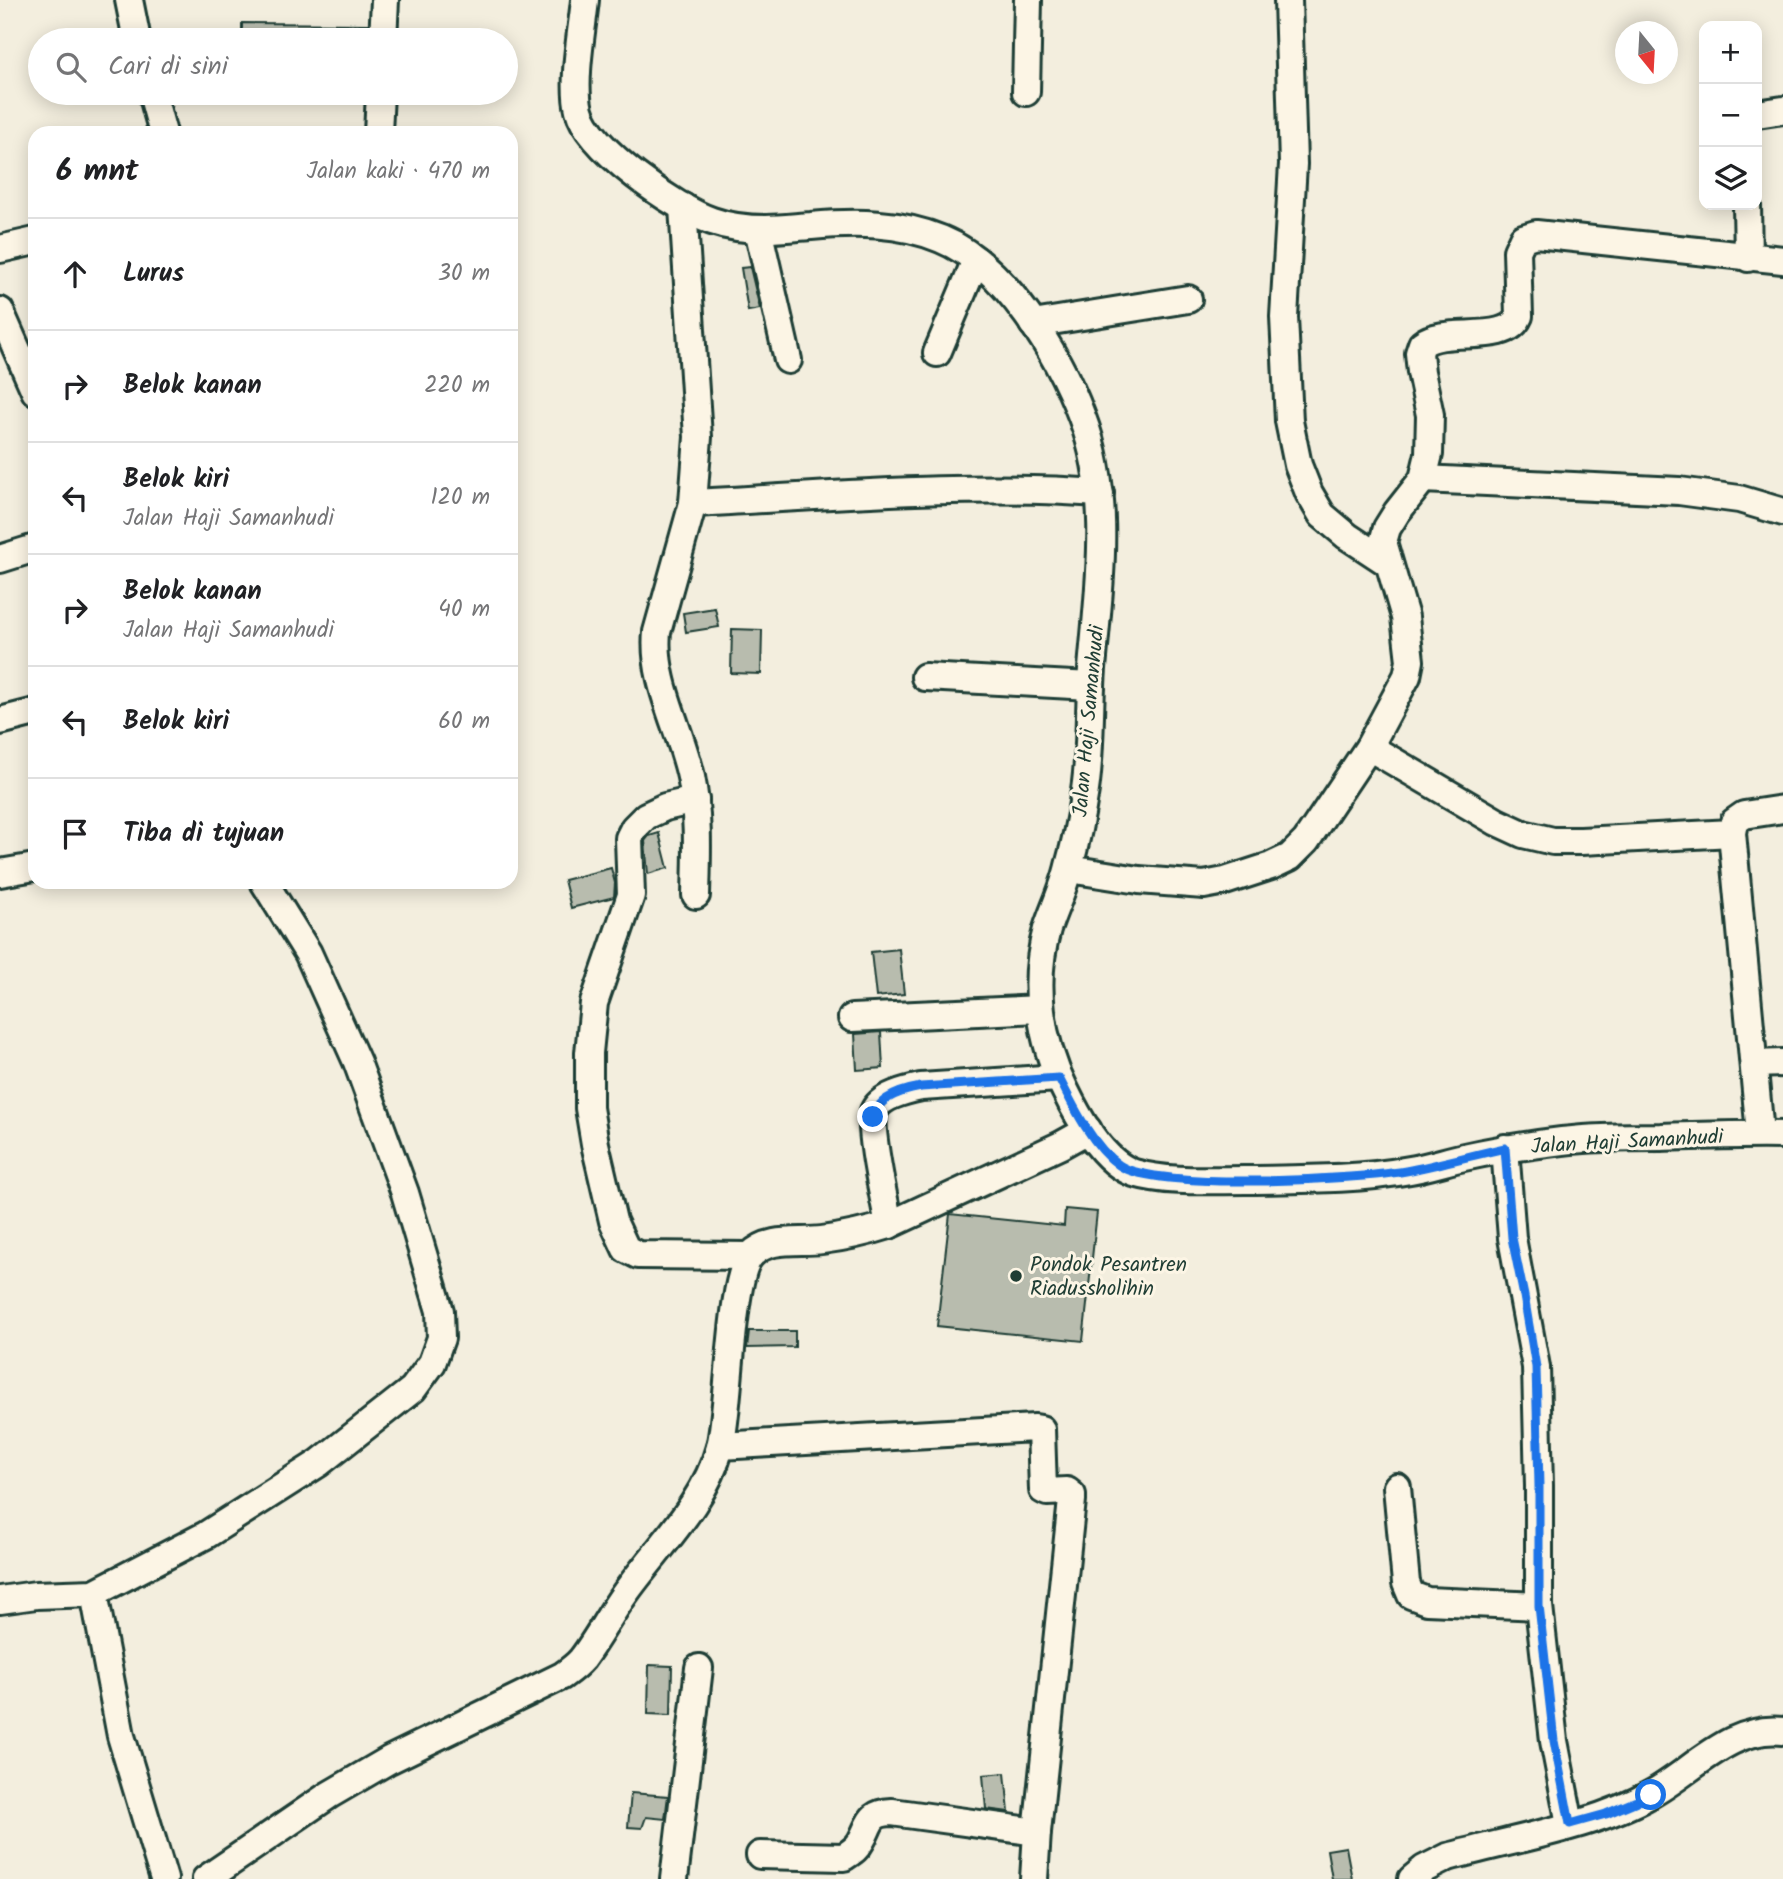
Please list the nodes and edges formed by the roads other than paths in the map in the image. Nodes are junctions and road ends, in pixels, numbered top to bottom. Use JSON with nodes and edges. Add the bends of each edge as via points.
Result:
{"nodes":[{"id":1,"x":129,"y":0,"type":"edge"},
{"id":2,"x":385,"y":0,"type":"edge"},
{"id":3,"x":585,"y":0,"type":"edge"},
{"id":4,"x":1028,"y":0,"type":"edge"},
{"id":5,"x":1288,"y":0,"type":"edge"},
{"id":6,"x":135,"y":28,"type":"edge"},
{"id":7,"x":384,"y":28,"type":"edge"},
{"id":8,"x":1026,"y":92,"type":"dead end"},
{"id":9,"x":155,"y":105,"type":"edge"},
{"id":10,"x":379,"y":105,"type":"edge"},
{"id":11,"x":1783,"y":110,"type":"edge"},
{"id":12,"x":1762,"y":113,"type":"edge"},
{"id":13,"x":161,"y":126,"type":"edge"},
{"id":14,"x":378,"y":126,"type":"edge"},
{"id":15,"x":683,"y":207,"type":"junction"},
{"id":16,"x":1747,"y":210,"type":"edge"},
{"id":17,"x":758,"y":229,"type":"junction"},
{"id":18,"x":28,"y":243,"type":"edge"},
{"id":19,"x":0,"y":249,"type":"edge"},
{"id":20,"x":1748,"y":258,"type":"junction"},
{"id":21,"x":976,"y":260,"type":"junction"},
{"id":22,"x":1783,"y":260,"type":"edge"},
{"id":23,"x":1188,"y":299,"type":"dead end"},
{"id":24,"x":0,"y":311,"type":"edge"},
{"id":25,"x":1033,"y":324,"type":"junction"},
{"id":26,"x":937,"y":353,"type":"dead end"},
{"id":27,"x":788,"y":360,"type":"dead end"},
{"id":28,"x":28,"y":375,"type":"edge"},
{"id":29,"x":1423,"y":479,"type":"junction"},
{"id":30,"x":1100,"y":493,"type":"junction"},
{"id":31,"x":693,"y":503,"type":"junction"},
{"id":32,"x":1783,"y":512,"type":"edge"},
{"id":33,"x":28,"y":550,"type":"edge"},
{"id":34,"x":0,"y":559,"type":"edge"},
{"id":35,"x":1388,"y":563,"type":"junction"},
{"id":36,"x":925,"y":677,"type":"dead end"},
{"id":37,"x":1091,"y":686,"type":"junction"},
{"id":38,"x":28,"y":714,"type":"edge"},
{"id":39,"x":0,"y":721,"type":"edge"},
{"id":40,"x":1369,"y":747,"type":"junction"},
{"id":41,"x":695,"y":800,"type":"junction"},
{"id":42,"x":1783,"y":809,"type":"edge"},
{"id":43,"x":1732,"y":833,"type":"junction"},
{"id":44,"x":28,"y":868,"type":"edge"},
{"id":45,"x":1069,"y":869,"type":"junction"},
{"id":46,"x":0,"y":873,"type":"edge"},
{"id":47,"x":268,"y":889,"type":"edge"},
{"id":48,"x":696,"y":895,"type":"dead end"},
{"id":49,"x":1040,"y":1009,"type":"junction"},
{"id":50,"x":852,"y":1018,"type":"dead end"},
{"id":51,"x":1783,"y":1063,"type":"edge"},
{"id":52,"x":1754,"y":1064,"type":"junction"},
{"id":53,"x":1059,"y":1078,"type":"junction"},
{"id":54,"x":1088,"y":1130,"type":"junction"},
{"id":55,"x":1772,"y":1134,"type":"edge"},
{"id":56,"x":1505,"y":1148,"type":"junction"},
{"id":57,"x":889,"y":1225,"type":"junction"},
{"id":58,"x":750,"y":1256,"type":"junction"},
{"id":59,"x":720,"y":1446,"type":"junction"},
{"id":60,"x":1397,"y":1487,"type":"dead end"},
{"id":61,"x":94,"y":1594,"type":"junction"},
{"id":62,"x":0,"y":1600,"type":"edge"},
{"id":63,"x":1539,"y":1606,"type":"junction"},
{"id":64,"x":699,"y":1668,"type":"dead end"},
{"id":65,"x":1783,"y":1731,"type":"edge"},
{"id":66,"x":1570,"y":1824,"type":"junction"},
{"id":67,"x":1037,"y":1832,"type":"junction"},
{"id":68,"x":760,"y":1855,"type":"dead end"},
{"id":69,"x":164,"y":1879,"type":"edge"},
{"id":70,"x":206,"y":1879,"type":"edge"},
{"id":71,"x":674,"y":1879,"type":"edge"},
{"id":72,"x":1034,"y":1879,"type":"edge"},
{"id":73,"x":1412,"y":1879,"type":"edge"}],
"edges":[{"from":1,"to":6,"type":"street"},
{"from":2,"to":7,"type":"street"},
{"from":3,"to":15,"type":"street","name":"Jalan Haji Samanhudi","via":[[577,85],[582,118],[621,164]]},
{"from":4,"to":8,"type":"street"},
{"from":5,"to":35,"type":"street","via":[[1293,164],[1284,317],[1289,421],[1298,465],[1322,514]]},
{"from":9,"to":13,"type":"street"},
{"from":10,"to":14,"type":"street"},
{"from":11,"to":12,"type":"street"},
{"from":15,"to":17,"type":"street","name":"Jalan Haji Samanhudi","via":[[705,219]]},
{"from":15,"to":31,"type":"street","via":[[698,437]]},
{"from":16,"to":20,"type":"street"},
{"from":17,"to":21,"type":"street","name":"Jalan Haji Samanhudi","via":[[881,225],[947,241]]},
{"from":17,"to":27,"type":"street"},
{"from":18,"to":19,"type":"street"},
{"from":20,"to":22,"type":"street"},
{"from":20,"to":29,"type":"street","via":[[1536,234],[1522,238],[1517,251],[1515,323],[1497,332],[1437,336],[1422,344],[1419,354],[1431,431]]},
{"from":21,"to":25,"type":"street","name":"Jalan Haji Samanhudi"},
{"from":21,"to":26,"type":"street"},
{"from":23,"to":25,"type":"street"},
{"from":24,"to":28,"type":"street"},
{"from":25,"to":30,"type":"street","name":"Jalan Haji Samanhudi","via":[[1082,415]]},
{"from":29,"to":32,"type":"street","via":[[1679,491],[1739,499]]},
{"from":29,"to":35,"type":"street","via":[[1387,528]]},
{"from":30,"to":31,"type":"street","via":[[955,489]]},
{"from":30,"to":37,"type":"street","name":"Jalan Haji Samanhudi","via":[[1101,564]]},
{"from":31,"to":41,"type":"street","via":[[656,644],[660,677]]},
{"from":33,"to":34,"type":"street"},
{"from":35,"to":40,"type":"street","via":[[1405,617],[1410,661],[1403,685]]},
{"from":36,"to":37,"type":"street"},
{"from":37,"to":45,"type":"street","name":"Jalan Haji Samanhudi","via":[[1086,785]]},
{"from":38,"to":39,"type":"street"},
{"from":40,"to":43,"type":"street","via":[[1523,834],[1581,841]]},
{"from":40,"to":45,"type":"street","via":[[1306,841],[1290,857],[1271,866],[1204,886]]},
{"from":41,"to":48,"type":"street"},
{"from":41,"to":58,"type":"street","via":[[646,816],[629,838],[631,895],[594,1003],[589,1108],[607,1200],[626,1249],[638,1255]]},
{"from":42,"to":43,"type":"street","via":[[1740,817]]},
{"from":43,"to":52,"type":"street"},
{"from":44,"to":46,"type":"street"},
{"from":45,"to":49,"type":"street","name":"Jalan Haji Samanhudi","via":[[1046,933],[1038,988]]},
{"from":47,"to":61,"type":"street","via":[[308,953],[357,1062],[405,1193],[440,1311],[441,1338],[432,1363],[413,1389],[319,1463],[206,1535]]},
{"from":49,"to":50,"type":"street"},
{"from":49,"to":53,"type":"street","name":"Jalan Haji Samanhudi"},
{"from":51,"to":52,"type":"street"},
{"from":52,"to":55,"type":"street"},
{"from":53,"to":54,"type":"street","name":"Jalan Haji Samanhudi"},
{"from":53,"to":57,"type":"street","via":[[921,1087],[877,1107],[874,1139]]},
{"from":54,"to":56,"type":"street","name":"Jalan Haji Samanhudi","via":[[1121,1167],[1195,1180],[1358,1176],[1409,1170]]},
{"from":54,"to":57,"type":"street"},
{"from":55,"to":56,"type":"street","name":"Jalan Haji Samanhudi","via":[[1605,1138]]},
{"from":56,"to":63,"type":"street","via":[[1512,1238],[1536,1367]]},
{"from":57,"to":58,"type":"street","via":[[822,1240],[767,1244]]},
{"from":58,"to":59,"type":"street","via":[[738,1295]]},
{"from":59,"to":67,"type":"street","via":[[1041,1429],[1043,1490],[1068,1491],[1072,1500]]},
{"from":59,"to":70,"type":"street","via":[[692,1504],[581,1660],[562,1676],[389,1760],[329,1795]]},
{"from":60,"to":63,"type":"street","via":[[1411,1595],[1427,1601]]},
{"from":61,"to":62,"type":"street"},
{"from":61,"to":69,"type":"street","via":[[121,1736]]},
{"from":63,"to":66,"type":"street","via":[[1554,1741]]},
{"from":64,"to":71,"type":"street"},
{"from":65,"to":66,"type":"street","via":[[1746,1734],[1651,1795]]},
{"from":66,"to":73,"type":"street","via":[[1448,1857]]},
{"from":67,"to":68,"type":"street","via":[[892,1812],[880,1813],[869,1822],[855,1850],[844,1857]]},
{"from":67,"to":72,"type":"street"}]}
